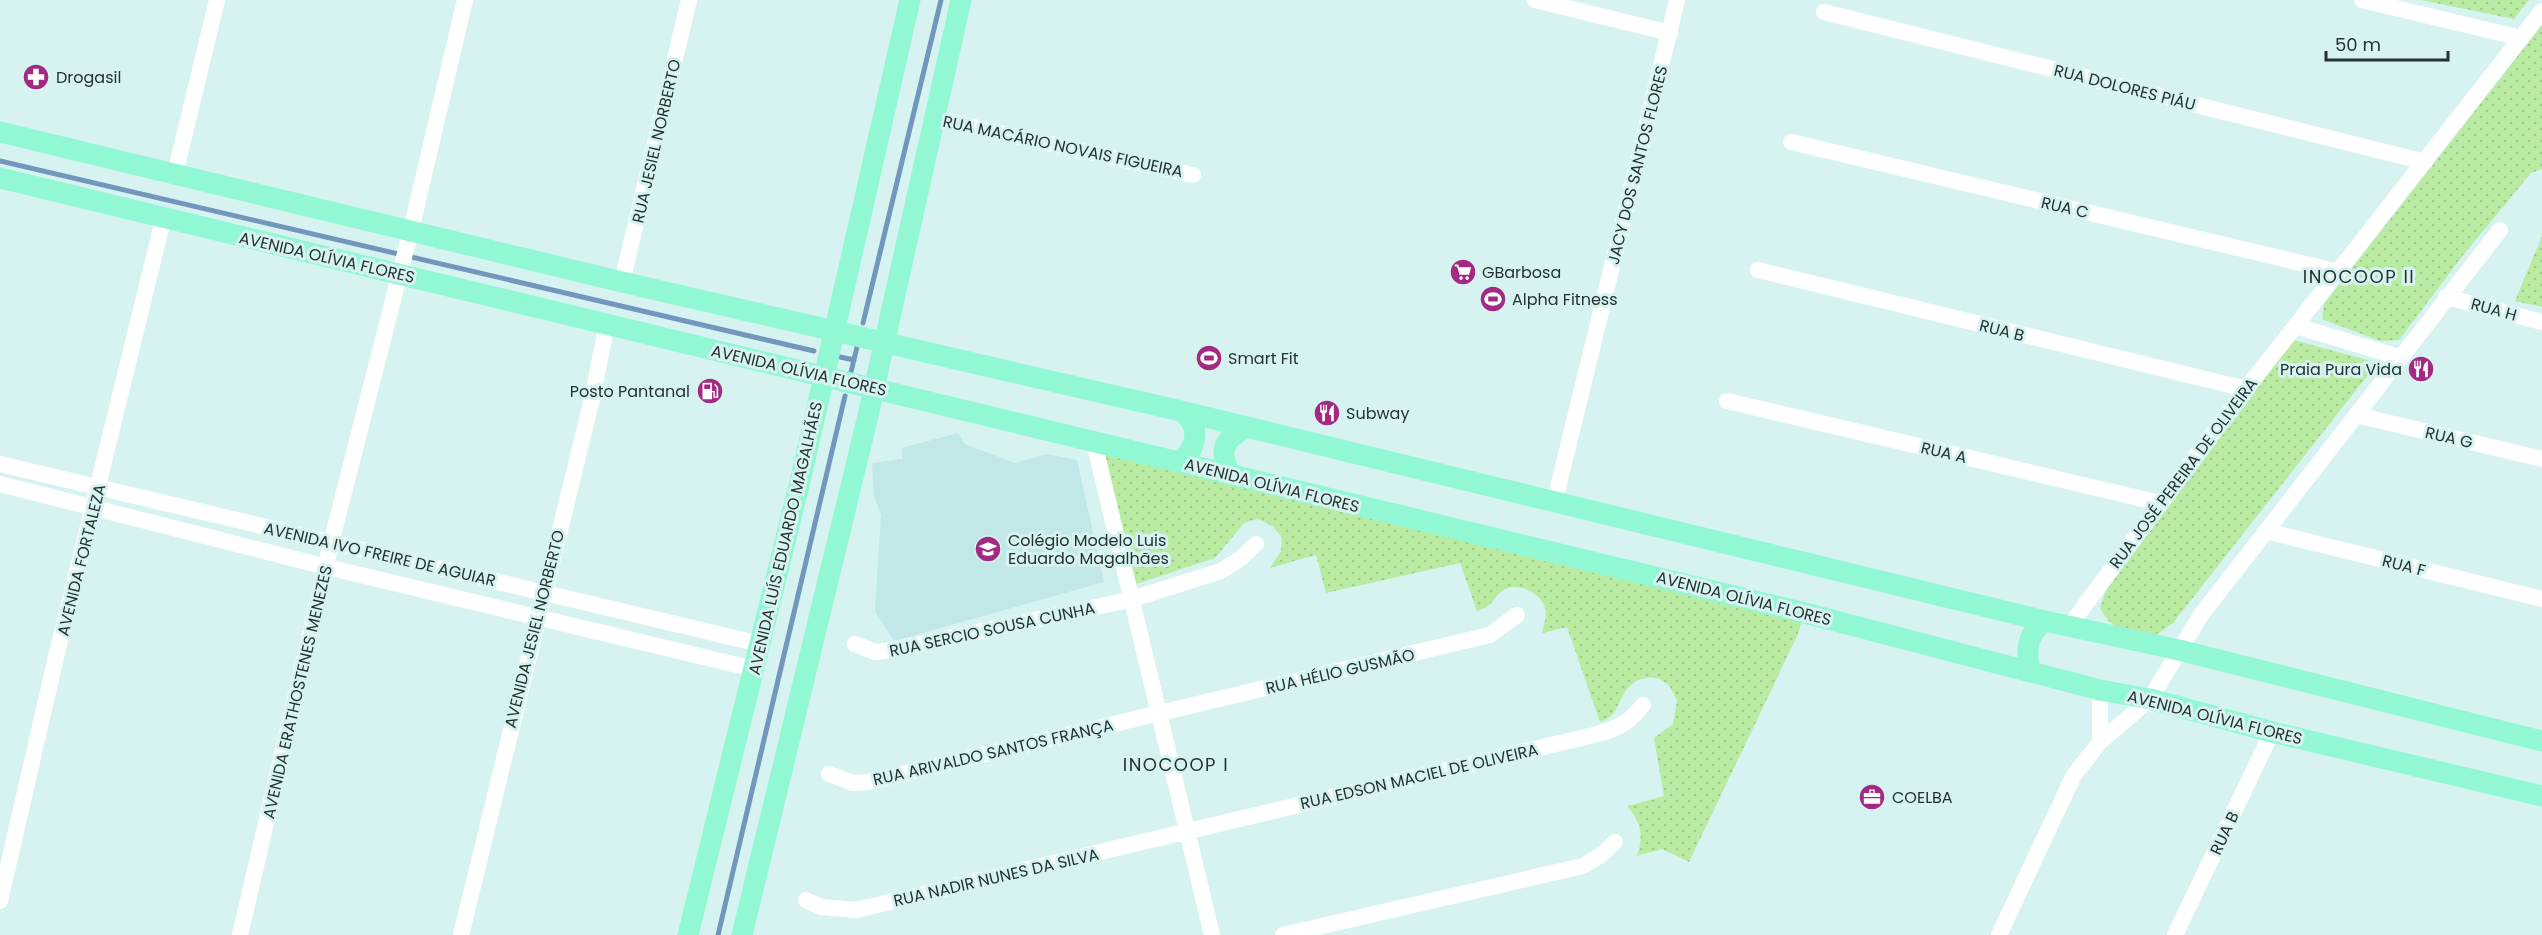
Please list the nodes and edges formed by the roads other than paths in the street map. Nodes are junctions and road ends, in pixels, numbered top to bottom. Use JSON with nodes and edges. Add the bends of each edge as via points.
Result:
{"nodes":[{"id":1,"x":217,"y":0,"type":"edge"},
{"id":2,"x":465,"y":0,"type":"edge"},
{"id":3,"x":689,"y":0,"type":"edge"},
{"id":4,"x":910,"y":0,"type":"edge"},
{"id":5,"x":961,"y":0,"type":"edge"},
{"id":6,"x":1534,"y":0,"type":"edge"},
{"id":7,"x":1677,"y":0,"type":"edge"},
{"id":8,"x":2362,"y":0,"type":"edge"},
{"id":9,"x":2542,"y":11,"type":"edge"},
{"id":10,"x":1824,"y":12,"type":"dead end"},
{"id":11,"x":1670,"y":33,"type":"junction"},
{"id":12,"x":2521,"y":38,"type":"junction"},
{"id":13,"x":933,"y":118,"type":"junction"},
{"id":14,"x":0,"y":132,"type":"edge"},
{"id":15,"x":1791,"y":142,"type":"dead end"},
{"id":16,"x":2425,"y":162,"type":"junction"},
{"id":17,"x":175,"y":174,"type":"junction"},
{"id":18,"x":1193,"y":175,"type":"dead end"},
{"id":19,"x":0,"y":178,"type":"edge"},
{"id":20,"x":163,"y":220,"type":"junction"},
{"id":21,"x":411,"y":230,"type":"junction"},
{"id":22,"x":2500,"y":230,"type":"dead end"},
{"id":23,"x":1758,"y":270,"type":"dead end"},
{"id":24,"x":2339,"y":272,"type":"junction"},
{"id":25,"x":399,"y":274,"type":"junction"},
{"id":26,"x":622,"y":282,"type":"junction"},
{"id":27,"x":2446,"y":297,"type":"junction"},
{"id":28,"x":2542,"y":322,"type":"edge"},
{"id":29,"x":607,"y":324,"type":"junction"},
{"id":30,"x":2296,"y":326,"type":"junction"},
{"id":31,"x":834,"y":331,"type":"junction"},
{"id":32,"x":883,"y":342,"type":"junction"},
{"id":33,"x":2399,"y":357,"type":"junction"},
{"id":34,"x":824,"y":376,"type":"junction"},
{"id":35,"x":873,"y":387,"type":"junction"},
{"id":36,"x":2246,"y":389,"type":"junction"},
{"id":37,"x":1728,"y":400,"type":"dead end"},
{"id":38,"x":1181,"y":411,"type":"junction"},
{"id":39,"x":2356,"y":415,"type":"junction"},
{"id":40,"x":1245,"y":427,"type":"junction"},
{"id":41,"x":1094,"y":442,"type":"junction"},
{"id":42,"x":2542,"y":459,"type":"edge"},
{"id":43,"x":1180,"y":462,"type":"junction"},
{"id":44,"x":0,"y":464,"type":"edge"},
{"id":45,"x":1230,"y":474,"type":"junction"},
{"id":46,"x":0,"y":484,"type":"edge"},
{"id":47,"x":99,"y":486,"type":"junction"},
{"id":48,"x":2160,"y":503,"type":"junction"},
{"id":49,"x":1554,"y":504,"type":"junction"},
{"id":50,"x":93,"y":508,"type":"junction"},
{"id":51,"x":2266,"y":531,"type":"junction"},
{"id":52,"x":331,"y":543,"type":"junction"},
{"id":53,"x":1256,"y":544,"type":"dead end"},
{"id":54,"x":327,"y":567,"type":"junction"},
{"id":55,"x":543,"y":592,"type":"junction"},
{"id":56,"x":2542,"y":599,"type":"edge"},
{"id":57,"x":1129,"y":600,"type":"junction"},
{"id":58,"x":1516,"y":615,"type":"dead end"},
{"id":59,"x":536,"y":618,"type":"junction"},
{"id":60,"x":2044,"y":621,"type":"junction"},
{"id":61,"x":2070,"y":625,"type":"junction"},
{"id":62,"x":759,"y":644,"type":"junction"},
{"id":63,"x":855,"y":644,"type":"dead end"},
{"id":64,"x":2179,"y":650,"type":"junction"},
{"id":65,"x":754,"y":669,"type":"junction"},
{"id":66,"x":2030,"y":672,"type":"junction"},
{"id":67,"x":2100,"y":690,"type":"junction"},
{"id":68,"x":2150,"y":699,"type":"junction"},
{"id":69,"x":1643,"y":705,"type":"dead end"},
{"id":70,"x":1157,"y":714,"type":"junction"},
{"id":71,"x":2272,"y":732,"type":"junction"},
{"id":72,"x":2542,"y":741,"type":"edge"},
{"id":73,"x":2100,"y":742,"type":"junction"},
{"id":74,"x":829,"y":774,"type":"dead end"},
{"id":75,"x":2542,"y":796,"type":"edge"},
{"id":76,"x":1187,"y":832,"type":"junction"},
{"id":77,"x":1615,"y":842,"type":"dead end"},
{"id":78,"x":806,"y":900,"type":"dead end"},
{"id":79,"x":0,"y":901,"type":"edge"},
{"id":80,"x":240,"y":935,"type":"edge"},
{"id":81,"x":461,"y":935,"type":"edge"},
{"id":82,"x":688,"y":935,"type":"edge"},
{"id":83,"x":742,"y":935,"type":"edge"},
{"id":84,"x":1212,"y":935,"type":"edge"},
{"id":85,"x":1282,"y":935,"type":"edge"},
{"id":86,"x":1999,"y":935,"type":"edge"},
{"id":87,"x":2175,"y":935,"type":"edge"}],
"edges":[{"from":1,"to":17,"type":"street"},
{"from":2,"to":21,"type":"street"},
{"from":3,"to":26,"type":"street","name":"RUA JESIEL NORBERTO"},
{"from":4,"to":31,"type":"main road","name":"AVENIDA LUÍS EDUARDO MAGALHÃES"},
{"from":5,"to":13,"type":"main road"},
{"from":6,"to":11,"type":"street"},
{"from":7,"to":11,"type":"street","name":"JACY DOS SANTOS FLORES"},
{"from":8,"to":12,"type":"street"},
{"from":9,"to":12,"type":"street","name":"RUA JOSÉ PEREIRA DE OLIVEIRA"},
{"from":10,"to":16,"type":"street","name":"RUA DOLORES PIÁU"},
{"from":11,"to":49,"type":"street","name":"JACY DOS SANTOS FLORES"},
{"from":12,"to":16,"type":"street","name":"RUA JOSÉ PEREIRA DE OLIVEIRA"},
{"from":13,"to":18,"type":"street","name":"RUA MACÁRIO NOVAIS FIGUEIRA"},
{"from":13,"to":32,"type":"main road"},
{"from":14,"to":17,"type":"main road"},
{"from":15,"to":24,"type":"street","name":"RUA C"},
{"from":16,"to":24,"type":"street","name":"RUA JOSÉ PEREIRA DE OLIVEIRA"},
{"from":17,"to":21,"type":"main road"},
{"from":19,"to":20,"type":"main road","name":"AVENIDA OLÍVIA FLORES"},
{"from":20,"to":25,"type":"main road","name":"AVENIDA OLÍVIA FLORES"},
{"from":20,"to":47,"type":"street","name":"AVENIDA FORTALEZA"},
{"from":21,"to":25,"type":"street","name":"AVENIDA ERATHOSTENES MENEZES"},
{"from":21,"to":26,"type":"main road"},
{"from":22,"to":27,"type":"street"},
{"from":23,"to":36,"type":"street","name":"RUA B"},
{"from":24,"to":30,"type":"street","name":"RUA JOSÉ PEREIRA DE OLIVEIRA"},
{"from":25,"to":29,"type":"main road","name":"AVENIDA OLÍVIA FLORES"},
{"from":25,"to":52,"type":"street","name":"AVENIDA ERATHOSTENES MENEZES"},
{"from":26,"to":31,"type":"main road"},
{"from":27,"to":28,"type":"street","name":"RUA H"},
{"from":27,"to":33,"type":"street"},
{"from":29,"to":34,"type":"main road","name":"AVENIDA OLÍVIA FLORES"},
{"from":29,"to":55,"type":"street","name":"AVENIDA JESIEL NORBERTO"},
{"from":30,"to":33,"type":"street"},
{"from":30,"to":36,"type":"street","name":"RUA JOSÉ PEREIRA DE OLIVEIRA"},
{"from":31,"to":32,"type":"main road"},
{"from":31,"to":34,"type":"main road","name":"AVENIDA LUÍS EDUARDO MAGALHÃES"},
{"from":32,"to":35,"type":"main road"},
{"from":32,"to":38,"type":"main road"},
{"from":33,"to":39,"type":"street"},
{"from":34,"to":35,"type":"main road","name":"AVENIDA OLÍVIA FLORES"},
{"from":34,"to":62,"type":"main road","name":"AVENIDA LUÍS EDUARDO MAGALHÃES"},
{"from":35,"to":41,"type":"main road","name":"AVENIDA OLÍVIA FLORES"},
{"from":35,"to":83,"type":"main road"},
{"from":36,"to":48,"type":"street","name":"RUA JOSÉ PEREIRA DE OLIVEIRA"},
{"from":37,"to":48,"type":"street","name":"RUA A"},
{"from":38,"to":40,"type":"main road"},
{"from":38,"to":43,"type":"main road","via":[[1196,435],[1194,446]]},
{"from":39,"to":42,"type":"street","name":"RUA G"},
{"from":39,"to":51,"type":"street"},
{"from":40,"to":45,"type":"main road","via":[[1225,444],[1222,454]]},
{"from":40,"to":49,"type":"main road"},
{"from":41,"to":43,"type":"main road","name":"AVENIDA OLÍVIA FLORES"},
{"from":41,"to":57,"type":"street"},
{"from":43,"to":45,"type":"main road","name":"AVENIDA OLÍVIA FLORES"},
{"from":44,"to":47,"type":"street","name":"AVENIDA IVO FREIRE DE AGUIAR"},
{"from":45,"to":66,"type":"main road","name":"AVENIDA OLÍVIA FLORES","via":[[1801,612]]},
{"from":46,"to":50,"type":"street","name":"AVENIDA IVO FREIRE DE AGUIAR"},
{"from":47,"to":50,"type":"street","name":"AVENIDA FORTALEZA"},
{"from":47,"to":52,"type":"street","name":"AVENIDA IVO FREIRE DE AGUIAR"},
{"from":48,"to":61,"type":"street","name":"RUA JOSÉ PEREIRA DE OLIVEIRA"},
{"from":49,"to":60,"type":"main road"},
{"from":50,"to":54,"type":"street","name":"AVENIDA IVO FREIRE DE AGUIAR"},
{"from":50,"to":79,"type":"street","name":"AVENIDA FORTALEZA"},
{"from":51,"to":56,"type":"street","name":"RUA F"},
{"from":51,"to":64,"type":"street"},
{"from":52,"to":54,"type":"street","name":"AVENIDA ERATHOSTENES MENEZES"},
{"from":52,"to":55,"type":"street","name":"AVENIDA IVO FREIRE DE AGUIAR"},
{"from":53,"to":57,"type":"street","name":"RUA SERCIO SOUSA CUNHA","via":[[1221,571]]},
{"from":54,"to":59,"type":"street","name":"AVENIDA IVO FREIRE DE AGUIAR"},
{"from":54,"to":80,"type":"street","name":"AVENIDA ERATHOSTENES MENEZES"},
{"from":55,"to":59,"type":"street","name":"AVENIDA JESIEL NORBERTO"},
{"from":55,"to":62,"type":"street","name":"AVENIDA IVO FREIRE DE AGUIAR"},
{"from":57,"to":63,"type":"street","name":"RUA SERCIO SOUSA CUNHA","via":[[892,650],[875,652]]},
{"from":57,"to":70,"type":"street"},
{"from":58,"to":70,"type":"street","name":"RUA HÉLIO GUSMÃO","via":[[1490,635]]},
{"from":59,"to":65,"type":"street","name":"AVENIDA IVO FREIRE DE AGUIAR"},
{"from":59,"to":81,"type":"street","name":"AVENIDA JESIEL NORBERTO"},
{"from":60,"to":61,"type":"main road"},
{"from":60,"to":66,"type":"main road","via":[[2030,635]]},
{"from":61,"to":64,"type":"main road"},
{"from":62,"to":65,"type":"main road","name":"AVENIDA LUÍS EDUARDO MAGALHÃES"},
{"from":64,"to":68,"type":"street"},
{"from":64,"to":72,"type":"main road"},
{"from":65,"to":82,"type":"main road","name":"AVENIDA LUÍS EDUARDO MAGALHÃES"},
{"from":66,"to":67,"type":"main road","name":"AVENIDA OLÍVIA FLORES"},
{"from":67,"to":68,"type":"main road","name":"AVENIDA OLÍVIA FLORES"},
{"from":67,"to":73,"type":"street"},
{"from":68,"to":71,"type":"main road","name":"AVENIDA OLÍVIA FLORES"},
{"from":68,"to":73,"type":"street"},
{"from":69,"to":76,"type":"street","name":"RUA EDSON MACIEL DE OLIVEIRA","via":[[1617,729]]},
{"from":70,"to":74,"type":"street","name":"RUA ARIVALDO SANTOS FRANÇA","via":[[868,782],[853,783]]},
{"from":70,"to":76,"type":"street"},
{"from":71,"to":75,"type":"main road","name":"AVENIDA OLÍVIA FLORES"},
{"from":71,"to":87,"type":"street","name":"RUA B"},
{"from":73,"to":86,"type":"street","via":[[2074,775]]},
{"from":76,"to":78,"type":"street","name":"RUA NADIR NUNES DA SILVA","via":[[856,910],[821,907]]},
{"from":76,"to":84,"type":"street"},
{"from":77,"to":85,"type":"street","via":[[1583,866]]}]}
